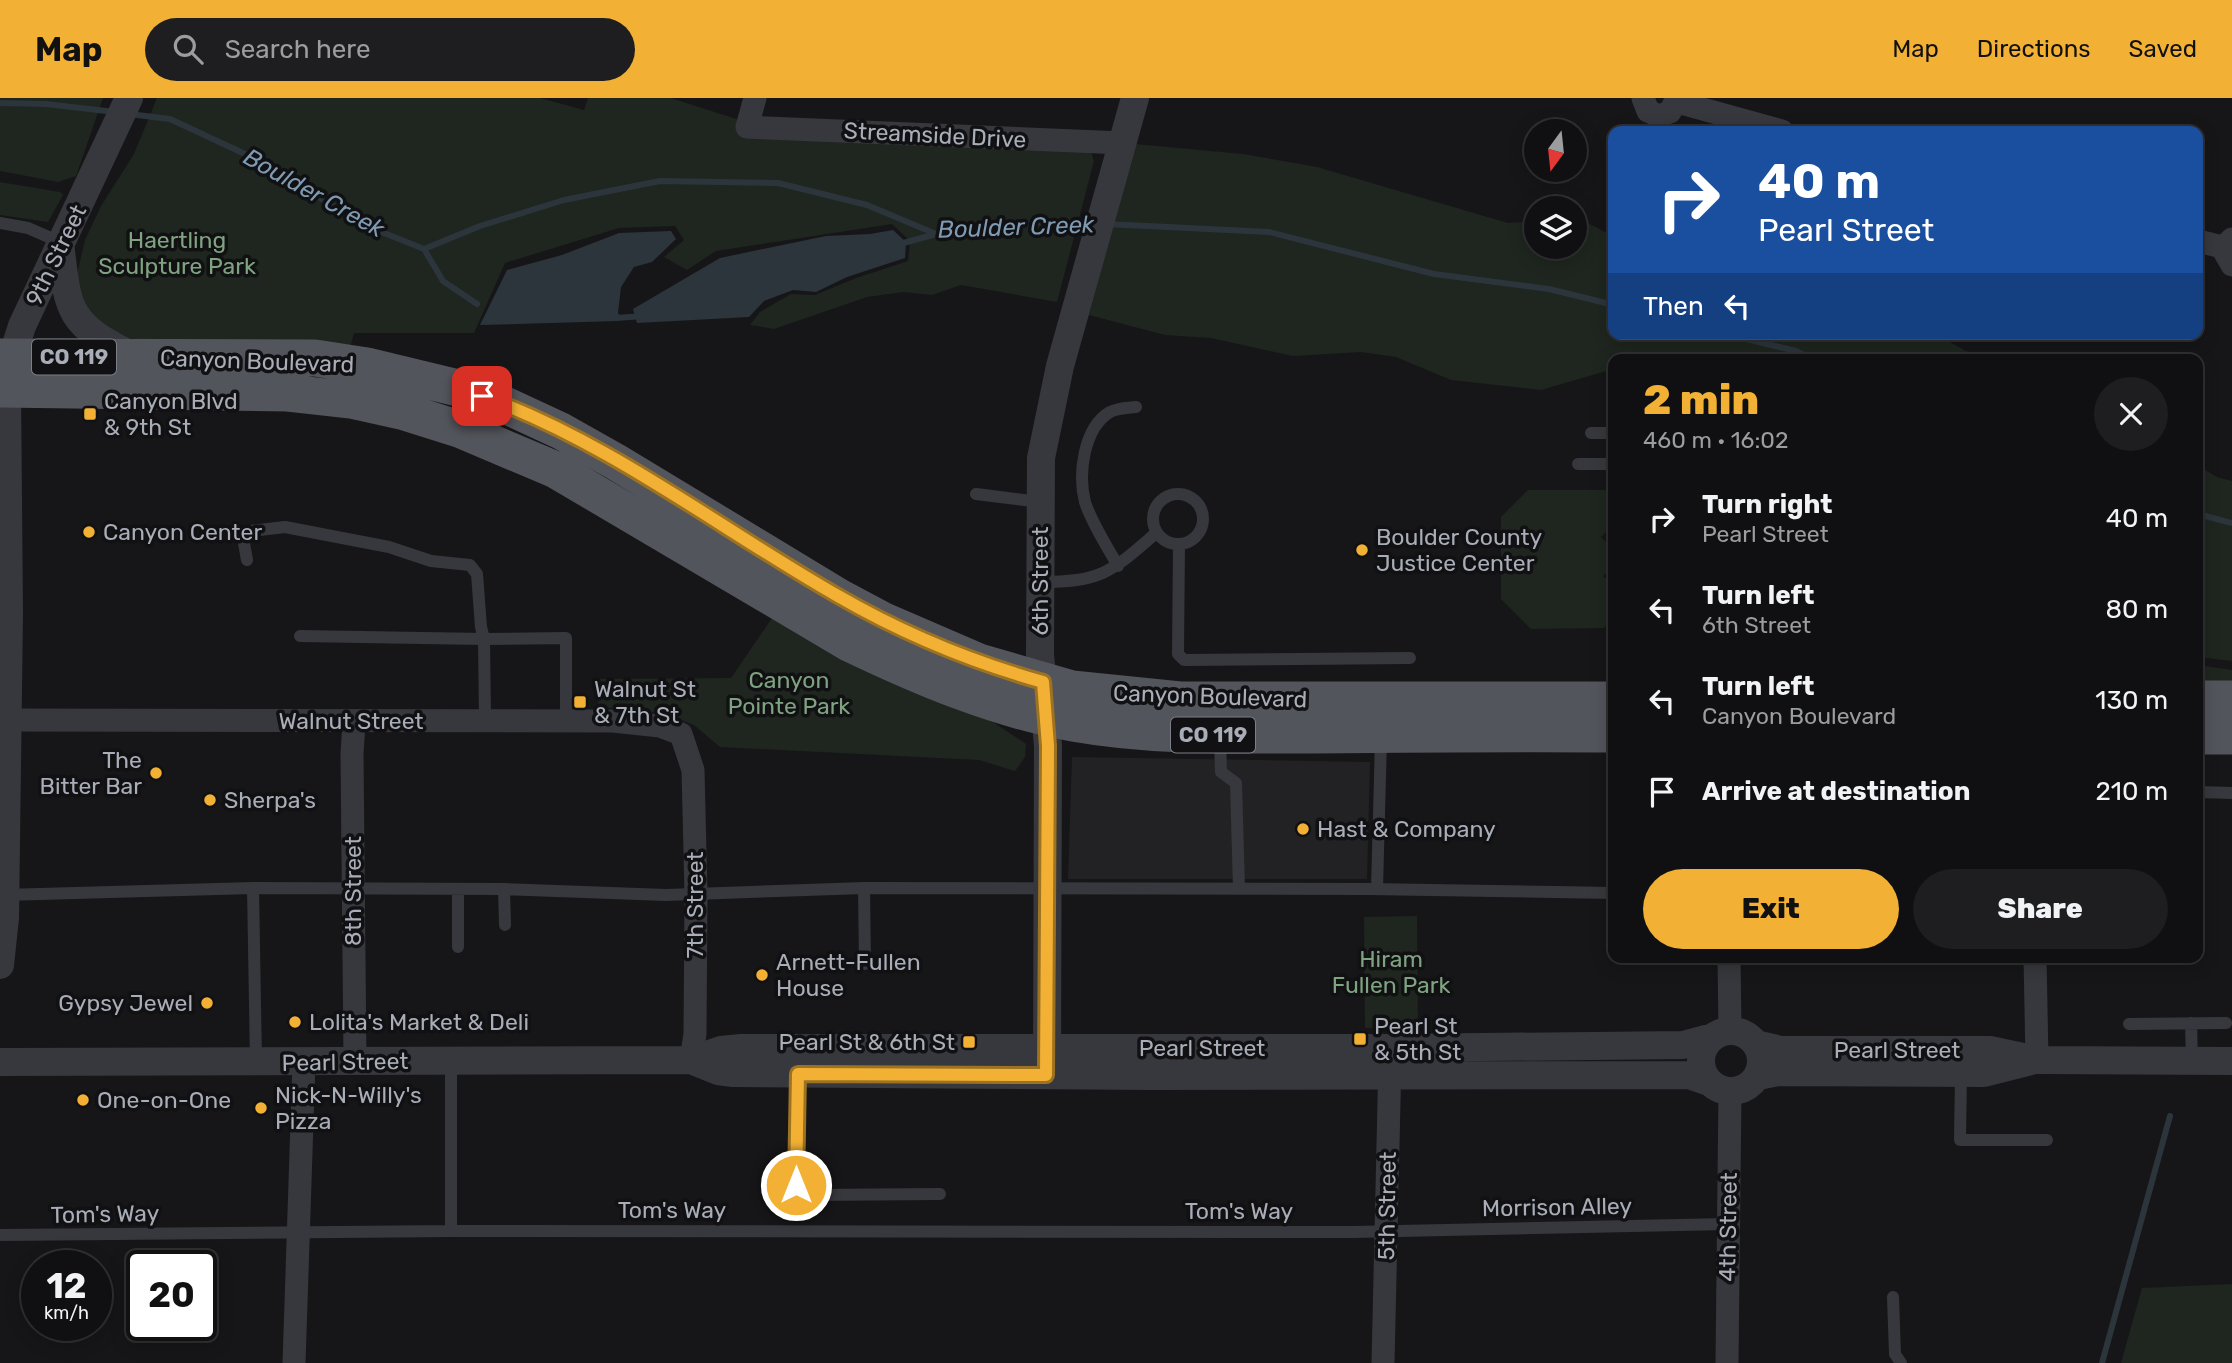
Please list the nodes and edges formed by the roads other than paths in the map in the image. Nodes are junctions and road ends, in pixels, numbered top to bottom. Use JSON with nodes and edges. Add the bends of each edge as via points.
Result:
{"nodes":[{"id":1,"x":129,"y":98,"type":"edge"},
{"id":2,"x":755,"y":98,"type":"edge"},
{"id":3,"x":1135,"y":98,"type":"edge"},
{"id":4,"x":1643,"y":98,"type":"edge"},
{"id":5,"x":1677,"y":100,"type":"edge"},
{"id":6,"x":1765,"y":126,"type":"edge"},
{"id":7,"x":1123,"y":143,"type":"junction"},
{"id":8,"x":0,"y":223,"type":"edge"},
{"id":9,"x":60,"y":242,"type":"junction"},
{"id":10,"x":2203,"y":243,"type":"edge"},
{"id":11,"x":2230,"y":251,"type":"edge"},
{"id":12,"x":136,"y":357,"type":"junction"},
{"id":13,"x":5,"y":373,"type":"edge"},
{"id":14,"x":1136,"y":408,"type":"dead end"},
{"id":15,"x":1591,"y":433,"type":"dead end"},
{"id":16,"x":1608,"y":433,"type":"edge"},
{"id":17,"x":1578,"y":464,"type":"dead end"},
{"id":18,"x":1608,"y":464,"type":"edge"},
{"id":19,"x":976,"y":494,"type":"dead end"},
{"id":20,"x":1040,"y":502,"type":"junction"},
{"id":21,"x":1156,"y":533,"type":"junction"},
{"id":22,"x":1179,"y":545,"type":"junction"},
{"id":23,"x":247,"y":560,"type":"dead end"},
{"id":24,"x":1118,"y":566,"type":"junction"},
{"id":25,"x":1040,"y":582,"type":"junction"},
{"id":26,"x":300,"y":636,"type":"dead end"},
{"id":27,"x":484,"y":639,"type":"junction"},
{"id":28,"x":1410,"y":658,"type":"dead end"},
{"id":29,"x":1043,"y":682,"type":"junction"},
{"id":30,"x":2203,"y":699,"type":"edge"},
{"id":31,"x":2232,"y":699,"type":"edge"},
{"id":32,"x":1608,"y":700,"type":"edge"},
{"id":33,"x":1381,"y":717,"type":"junction"},
{"id":34,"x":1046,"y":718,"type":"junction"},
{"id":35,"x":4,"y":720,"type":"edge"},
{"id":36,"x":485,"y":720,"type":"junction"},
{"id":37,"x":566,"y":721,"type":"junction"},
{"id":38,"x":354,"y":722,"type":"junction"},
{"id":39,"x":1608,"y":734,"type":"edge"},
{"id":40,"x":1220,"y":735,"type":"junction"},
{"id":41,"x":2203,"y":736,"type":"edge"},
{"id":42,"x":2232,"y":736,"type":"edge"},
{"id":43,"x":687,"y":751,"type":"joint"},
{"id":44,"x":2203,"y":792,"type":"edge"},
{"id":45,"x":2232,"y":793,"type":"edge"},
{"id":46,"x":253,"y":888,"type":"junction"},
{"id":47,"x":864,"y":888,"type":"junction"},
{"id":48,"x":352,"y":889,"type":"junction"},
{"id":49,"x":458,"y":889,"type":"junction"},
{"id":50,"x":504,"y":889,"type":"junction"},
{"id":51,"x":1239,"y":889,"type":"junction"},
{"id":52,"x":1377,"y":889,"type":"junction"},
{"id":53,"x":1048,"y":890,"type":"junction"},
{"id":54,"x":1608,"y":893,"type":"edge"},
{"id":55,"x":696,"y":894,"type":"junction"},
{"id":56,"x":3,"y":895,"type":"edge"},
{"id":57,"x":505,"y":925,"type":"dead end"},
{"id":58,"x":458,"y":947,"type":"dead end"},
{"id":59,"x":1729,"y":963,"type":"edge"},
{"id":60,"x":2035,"y":963,"type":"edge"},
{"id":61,"x":865,"y":964,"type":"dead end"},
{"id":62,"x":0,"y":965,"type":"edge"},
{"id":63,"x":2191,"y":1023,"type":"junction"},
{"id":64,"x":2226,"y":1023,"type":"dead end"},
{"id":65,"x":2129,"y":1024,"type":"dead end"},
{"id":66,"x":1721,"y":1034,"type":"junction"},
{"id":67,"x":1756,"y":1044,"type":"junction"},
{"id":68,"x":691,"y":1060,"type":"junction"},
{"id":69,"x":2038,"y":1060,"type":"junction"},
{"id":70,"x":355,"y":1061,"type":"junction"},
{"id":71,"x":452,"y":1061,"type":"junction"},
{"id":72,"x":1390,"y":1061,"type":"junction"},
{"id":73,"x":2192,"y":1061,"type":"junction"},
{"id":74,"x":2232,"y":1061,"type":"edge"},
{"id":75,"x":0,"y":1062,"type":"edge"},
{"id":76,"x":304,"y":1062,"type":"junction"},
{"id":77,"x":1047,"y":1062,"type":"junction"},
{"id":78,"x":256,"y":1063,"type":"junction"},
{"id":79,"x":1961,"y":1073,"type":"junction"},
{"id":80,"x":798,"y":1074,"type":"junction"},
{"id":81,"x":1758,"y":1076,"type":"junction"},
{"id":82,"x":1719,"y":1087,"type":"junction"},
{"id":83,"x":2047,"y":1140,"type":"dead end"},
{"id":84,"x":940,"y":1194,"type":"dead end"},
{"id":85,"x":1727,"y":1224,"type":"junction"},
{"id":86,"x":451,"y":1231,"type":"junction"},
{"id":87,"x":1387,"y":1231,"type":"junction"},
{"id":88,"x":299,"y":1233,"type":"junction"},
{"id":89,"x":0,"y":1236,"type":"edge"},
{"id":90,"x":1893,"y":1297,"type":"dead end"},
{"id":91,"x":294,"y":1363,"type":"edge"},
{"id":92,"x":1383,"y":1363,"type":"edge"},
{"id":93,"x":1727,"y":1363,"type":"edge"},
{"id":94,"x":1901,"y":1363,"type":"edge"}],
"edges":[{"from":1,"to":9,"type":"street","name":"9th Street"},
{"from":2,"to":7,"type":"street","name":"Streamside Drive","via":[[747,127]]},
{"from":3,"to":7,"type":"street","name":"6th Street"},
{"from":4,"to":5,"type":"street","via":[[1648,111],[1659,116],[1670,112]]},
{"from":5,"to":6,"type":"street"},
{"from":7,"to":20,"type":"street","name":"6th Street","via":[[1046,424]]},
{"from":8,"to":9,"type":"lane","via":[[28,228]]},
{"from":9,"to":12,"type":"street","via":[[65,288],[76,317],[98,338]]},
{"from":9,"to":13,"type":"street","name":"9th Street"},
{"from":10,"to":11,"type":"street"},
{"from":12,"to":13,"type":"main road","name":"Canyon Boulevard","number":"CO 119"},
{"from":12,"to":29,"type":"main road","name":"Canyon Boulevard","number":"CO 119","via":[[315,358],[458,388],[505,405],[616,461],[884,621],[979,662]]},
{"from":13,"to":34,"type":"main road","name":"Canyon Boulevard","number":"CO 119","via":[[351,400],[459,429],[556,470],[849,643],[955,689]]},
{"from":13,"to":35,"type":"street","name":"9th Street","via":[[9,612]]},
{"from":14,"to":24,"type":"lane","via":[[1111,411],[1098,421],[1090,435],[1083,474],[1086,506]]},
{"from":15,"to":16,"type":"lane"},
{"from":17,"to":18,"type":"lane"},
{"from":19,"to":20,"type":"lane"},
{"from":20,"to":25,"type":"street","name":"6th Street"},
{"from":21,"to":22,"type":"lane"},
{"from":21,"to":22,"type":"lane","via":[[1152,518],[1157,505],[1176,494],[1191,498],[1200,508],[1203,524],[1195,538]]},
{"from":21,"to":24,"type":"lane"},
{"from":22,"to":28,"type":"lane","via":[[1178,654],[1184,660]]},
{"from":23,"to":27,"type":"lane","via":[[242,531],[285,527],[389,547],[431,561],[470,565],[477,574]]},
{"from":24,"to":25,"type":"lane","via":[[1085,580]]},
{"from":25,"to":29,"type":"street","name":"6th Street"},
{"from":26,"to":27,"type":"lane"},
{"from":27,"to":36,"type":"lane"},
{"from":27,"to":37,"type":"lane","via":[[566,638]]},
{"from":29,"to":33,"type":"main road","name":"Canyon Boulevard","number":"CO 119","via":[[1072,689]]},
{"from":29,"to":34,"type":"street","name":"6th Street"},
{"from":30,"to":31,"type":"main road"},
{"from":32,"to":33,"type":"main road","name":"Canyon Boulevard","number":"CO 119"},
{"from":33,"to":39,"type":"main road","name":"Canyon Boulevard","number":"CO 119"},
{"from":33,"to":40,"type":"main road","name":"Canyon Boulevard","number":"CO 119"},
{"from":33,"to":52,"type":"lane"},
{"from":34,"to":40,"type":"main road","name":"Canyon Boulevard","number":"CO 119","via":[[1141,732]]},
{"from":34,"to":53,"type":"street","name":"6th Street"},
{"from":35,"to":38,"type":"street","name":"Walnut Street"},
{"from":35,"to":56,"type":"street","name":"9th Street"},
{"from":36,"to":37,"type":"street","name":"Walnut Street"},
{"from":36,"to":38,"type":"street","name":"Walnut Street"},
{"from":37,"to":43,"type":"street","name":"Walnut Street","via":[[660,726],[681,734]]},
{"from":38,"to":48,"type":"street","name":"8th Street"},
{"from":40,"to":51,"type":"lane","via":[[1221,772],[1236,783]]},
{"from":41,"to":42,"type":"main road"},
{"from":43,"to":55,"type":"street","name":"7th Street","via":[[693,770]]},
{"from":44,"to":45,"type":"lane"},
{"from":46,"to":48,"type":"lane"},
{"from":46,"to":56,"type":"lane"},
{"from":46,"to":78,"type":"lane"},
{"from":47,"to":53,"type":"lane"},
{"from":47,"to":55,"type":"lane"},
{"from":47,"to":61,"type":"lane"},
{"from":48,"to":49,"type":"lane"},
{"from":48,"to":70,"type":"street","name":"8th Street"},
{"from":49,"to":50,"type":"lane"},
{"from":49,"to":58,"type":"lane"},
{"from":50,"to":55,"type":"lane"},
{"from":50,"to":57,"type":"lane"},
{"from":51,"to":52,"type":"lane"},
{"from":51,"to":53,"type":"lane"},
{"from":52,"to":54,"type":"lane"},
{"from":53,"to":77,"type":"street","name":"6th Street"},
{"from":55,"to":68,"type":"street","name":"7th Street"},
{"from":56,"to":62,"type":"street","name":"9th Street"},
{"from":59,"to":66,"type":"street"},
{"from":60,"to":69,"type":"street"},
{"from":63,"to":64,"type":"lane"},
{"from":63,"to":65,"type":"lane"},
{"from":63,"to":73,"type":"lane"},
{"from":66,"to":67,"type":"street","via":[[1740,1032]]},
{"from":66,"to":72,"type":"street","name":"Pearl Street","via":[[1684,1045]]},
{"from":66,"to":82,"type":"street","via":[[1703,1050],[1701,1058],[1701,1067]]},
{"from":67,"to":69,"type":"street","name":"Pearl Street","via":[[1781,1050],[1990,1050]]},
{"from":67,"to":81,"type":"street","via":[[1761,1065]]},
{"from":68,"to":71,"type":"street","name":"Pearl Street"},
{"from":68,"to":77,"type":"street","name":"Pearl Street","via":[[741,1048]]},
{"from":68,"to":80,"type":"street","name":"Pearl Street","via":[[718,1071]]},
{"from":69,"to":73,"type":"street","name":"Pearl Street"},
{"from":69,"to":79,"type":"street","name":"Pearl Street","via":[[1984,1073]]},
{"from":70,"to":71,"type":"street","name":"Pearl Street"},
{"from":70,"to":76,"type":"street","name":"Pearl Street"},
{"from":71,"to":86,"type":"lane"},
{"from":72,"to":77,"type":"street","name":"Pearl Street"},
{"from":72,"to":82,"type":"street","name":"Pearl Street","via":[[1689,1075]]},
{"from":72,"to":87,"type":"street","name":"5th Street"},
{"from":73,"to":74,"type":"street","name":"Pearl Street"},
{"from":75,"to":78,"type":"street","name":"Pearl Street"},
{"from":76,"to":78,"type":"street","name":"Pearl Street"},
{"from":76,"to":88,"type":"street"},
{"from":77,"to":80,"type":"street","name":"Pearl Street"},
{"from":79,"to":81,"type":"street","name":"Pearl Street","via":[[1778,1072]]},
{"from":79,"to":83,"type":"lane","via":[[1960,1140]]},
{"from":80,"to":84,"type":"lane","via":[[797,1189],[811,1195]]},
{"from":81,"to":82,"type":"street","via":[[1741,1090]]},
{"from":82,"to":85,"type":"street","name":"4th Street"},
{"from":85,"to":87,"type":"lane","name":"Morrison Alley"},
{"from":85,"to":93,"type":"street","name":"4th Street"},
{"from":86,"to":87,"type":"lane","name":"Tom's Way"},
{"from":86,"to":88,"type":"lane","name":"Tom's Way"},
{"from":87,"to":92,"type":"street","name":"5th Street"},
{"from":88,"to":89,"type":"lane","name":"Tom's Way"},
{"from":88,"to":91,"type":"street"},
{"from":90,"to":94,"type":"lane","via":[[1895,1353]]}]}
